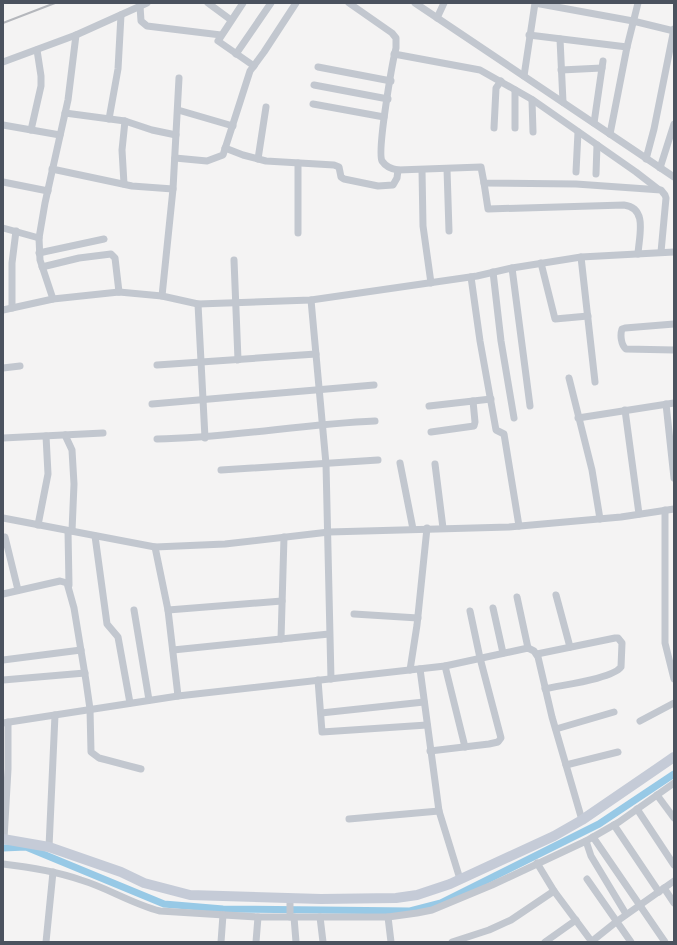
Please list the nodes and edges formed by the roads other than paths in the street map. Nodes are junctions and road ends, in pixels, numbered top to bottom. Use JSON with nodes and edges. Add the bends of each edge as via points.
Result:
{"nodes":[{"id":1,"x":208,"y":3,"type":"edge"},
{"id":2,"x":242,"y":3,"type":"edge"},
{"id":3,"x":271,"y":3,"type":"edge"},
{"id":4,"x":296,"y":3,"type":"edge"},
{"id":5,"x":349,"y":3,"type":"edge"},
{"id":6,"x":415,"y":3,"type":"edge"},
{"id":7,"x":444,"y":3,"type":"edge"},
{"id":8,"x":638,"y":3,"type":"edge"},
{"id":9,"x":143,"y":5,"type":"edge"},
{"id":10,"x":121,"y":15,"type":"junction"},
{"id":11,"x":437,"y":18,"type":"junction"},
{"id":12,"x":231,"y":20,"type":"junction"},
{"id":13,"x":633,"y":21,"type":"junction"},
{"id":14,"x":674,"y":30,"type":"edge"},
{"id":15,"x":76,"y":35,"type":"junction"},
{"id":16,"x":529,"y":35,"type":"junction"},
{"id":17,"x":221,"y":36,"type":"junction"},
{"id":18,"x":560,"y":39,"type":"junction"},
{"id":19,"x":627,"y":47,"type":"junction"},
{"id":20,"x":37,"y":50,"type":"junction"},
{"id":21,"x":236,"y":54,"type":"junction"},
{"id":22,"x":394,"y":54,"type":"junction"},
{"id":23,"x":3,"y":62,"type":"edge"},
{"id":24,"x":254,"y":66,"type":"junction"},
{"id":25,"x":318,"y":67,"type":"dead end"},
{"id":26,"x":561,"y":70,"type":"junction"},
{"id":27,"x":524,"y":76,"type":"junction"},
{"id":28,"x":179,"y":78,"type":"dead end"},
{"id":29,"x":391,"y":81,"type":"junction"},
{"id":30,"x":501,"y":81,"type":"junction"},
{"id":31,"x":314,"y":85,"type":"dead end"},
{"id":32,"x":515,"y":90,"type":"junction"},
{"id":33,"x":388,"y":99,"type":"junction"},
{"id":34,"x":532,"y":100,"type":"junction"},
{"id":35,"x":563,"y":102,"type":"junction"},
{"id":36,"x":313,"y":104,"type":"dead end"},
{"id":37,"x":266,"y":106,"type":"dead end"},
{"id":38,"x":178,"y":110,"type":"junction"},
{"id":39,"x":65,"y":113,"type":"junction"},
{"id":40,"x":384,"y":117,"type":"junction"},
{"id":41,"x":109,"y":119,"type":"junction"},
{"id":42,"x":125,"y":121,"type":"junction"},
{"id":43,"x":594,"y":123,"type":"junction"},
{"id":44,"x":674,"y":124,"type":"edge"},
{"id":45,"x":3,"y":125,"type":"edge"},
{"id":46,"x":233,"y":126,"type":"junction"},
{"id":47,"x":494,"y":128,"type":"dead end"},
{"id":48,"x":515,"y":128,"type":"dead end"},
{"id":49,"x":31,"y":130,"type":"junction"},
{"id":50,"x":533,"y":132,"type":"dead end"},
{"id":51,"x":578,"y":132,"type":"junction"},
{"id":52,"x":610,"y":134,"type":"junction"},
{"id":53,"x":176,"y":135,"type":"junction"},
{"id":54,"x":60,"y":136,"type":"junction"},
{"id":55,"x":597,"y":145,"type":"junction"},
{"id":56,"x":225,"y":148,"type":"junction"},
{"id":57,"x":175,"y":158,"type":"junction"},
{"id":58,"x":258,"y":159,"type":"junction"},
{"id":59,"x":646,"y":159,"type":"junction"},
{"id":60,"x":298,"y":163,"type":"junction"},
{"id":61,"x":660,"y":168,"type":"junction"},
{"id":62,"x":52,"y":169,"type":"junction"},
{"id":63,"x":447,"y":169,"type":"junction"},
{"id":64,"x":398,"y":170,"type":"junction"},
{"id":65,"x":422,"y":170,"type":"junction"},
{"id":66,"x":576,"y":172,"type":"dead end"},
{"id":67,"x":596,"y":174,"type":"dead end"},
{"id":68,"x":674,"y":177,"type":"edge"},
{"id":69,"x":3,"y":182,"type":"edge"},
{"id":70,"x":484,"y":183,"type":"junction"},
{"id":71,"x":124,"y":184,"type":"junction"},
{"id":72,"x":172,"y":189,"type":"junction"},
{"id":73,"x":658,"y":190,"type":"junction"},
{"id":74,"x":48,"y":191,"type":"junction"},
{"id":75,"x":3,"y":228,"type":"edge"},
{"id":76,"x":16,"y":231,"type":"junction"},
{"id":77,"x":449,"y":231,"type":"dead end"},
{"id":78,"x":298,"y":233,"type":"dead end"},
{"id":79,"x":39,"y":238,"type":"junction"},
{"id":80,"x":104,"y":239,"type":"dead end"},
{"id":81,"x":661,"y":252,"type":"junction"},
{"id":82,"x":674,"y":252,"type":"edge"},
{"id":83,"x":39,"y":253,"type":"junction"},
{"id":84,"x":638,"y":254,"type":"junction"},
{"id":85,"x":581,"y":257,"type":"junction"},
{"id":86,"x":234,"y":260,"type":"dead end"},
{"id":87,"x":541,"y":263,"type":"junction"},
{"id":88,"x":42,"y":267,"type":"junction"},
{"id":89,"x":512,"y":268,"type":"junction"},
{"id":90,"x":493,"y":272,"type":"junction"},
{"id":91,"x":471,"y":277,"type":"junction"},
{"id":92,"x":431,"y":283,"type":"junction"},
{"id":93,"x":119,"y":292,"type":"junction"},
{"id":94,"x":162,"y":296,"type":"junction"},
{"id":95,"x":53,"y":298,"type":"junction"},
{"id":96,"x":311,"y":300,"type":"junction"},
{"id":97,"x":235,"y":302,"type":"junction"},
{"id":98,"x":198,"y":304,"type":"junction"},
{"id":99,"x":12,"y":308,"type":"junction"},
{"id":100,"x":3,"y":310,"type":"edge"},
{"id":101,"x":588,"y":316,"type":"junction"},
{"id":102,"x":674,"y":324,"type":"edge"},
{"id":103,"x":674,"y":350,"type":"edge"},
{"id":104,"x":316,"y":354,"type":"junction"},
{"id":105,"x":238,"y":360,"type":"junction"},
{"id":106,"x":202,"y":362,"type":"junction"},
{"id":107,"x":157,"y":365,"type":"dead end"},
{"id":108,"x":20,"y":366,"type":"dead end"},
{"id":109,"x":3,"y":368,"type":"edge"},
{"id":110,"x":569,"y":378,"type":"dead end"},
{"id":111,"x":595,"y":382,"type":"dead end"},
{"id":112,"x":374,"y":384,"type":"dead end"},
{"id":113,"x":319,"y":390,"type":"junction"},
{"id":114,"x":491,"y":399,"type":"junction"},
{"id":115,"x":203,"y":400,"type":"junction"},
{"id":116,"x":473,"y":401,"type":"junction"},
{"id":117,"x":674,"y":403,"type":"edge"},
{"id":118,"x":152,"y":404,"type":"dead end"},
{"id":119,"x":666,"y":404,"type":"junction"},
{"id":120,"x":429,"y":406,"type":"dead end"},
{"id":121,"x":530,"y":406,"type":"dead end"},
{"id":122,"x":625,"y":410,"type":"junction"},
{"id":123,"x":514,"y":418,"type":"dead end"},
{"id":124,"x":578,"y":418,"type":"junction"},
{"id":125,"x":375,"y":421,"type":"dead end"},
{"id":126,"x":323,"y":424,"type":"junction"},
{"id":127,"x":431,"y":432,"type":"dead end"},
{"id":128,"x":103,"y":433,"type":"dead end"},
{"id":129,"x":65,"y":435,"type":"junction"},
{"id":130,"x":46,"y":436,"type":"junction"},
{"id":131,"x":3,"y":438,"type":"edge"},
{"id":132,"x":205,"y":438,"type":"junction"},
{"id":133,"x":157,"y":439,"type":"dead end"},
{"id":134,"x":378,"y":460,"type":"dead end"},
{"id":135,"x":400,"y":463,"type":"dead end"},
{"id":136,"x":326,"y":464,"type":"junction"},
{"id":137,"x":435,"y":464,"type":"dead end"},
{"id":138,"x":221,"y":470,"type":"dead end"},
{"id":139,"x":674,"y":478,"type":"edge"},
{"id":140,"x":674,"y":509,"type":"edge"},
{"id":141,"x":665,"y":510,"type":"junction"},
{"id":142,"x":639,"y":514,"type":"junction"},
{"id":143,"x":3,"y":518,"type":"edge"},
{"id":144,"x":600,"y":519,"type":"junction"},
{"id":145,"x":38,"y":525,"type":"junction"},
{"id":146,"x":519,"y":526,"type":"junction"},
{"id":147,"x":427,"y":528,"type":"junction"},
{"id":148,"x":443,"y":528,"type":"junction"},
{"id":149,"x":413,"y":529,"type":"junction"},
{"id":150,"x":70,"y":531,"type":"junction"},
{"id":151,"x":329,"y":532,"type":"junction"},
{"id":152,"x":5,"y":536,"type":"dead end"},
{"id":153,"x":95,"y":536,"type":"junction"},
{"id":154,"x":284,"y":537,"type":"junction"},
{"id":155,"x":156,"y":547,"type":"junction"},
{"id":156,"x":69,"y":585,"type":"junction"},
{"id":157,"x":18,"y":590,"type":"junction"},
{"id":158,"x":3,"y":594,"type":"edge"},
{"id":159,"x":556,"y":595,"type":"dead end"},
{"id":160,"x":517,"y":597,"type":"dead end"},
{"id":161,"x":282,"y":601,"type":"junction"},
{"id":162,"x":493,"y":608,"type":"dead end"},
{"id":163,"x":134,"y":610,"type":"dead end"},
{"id":164,"x":168,"y":610,"type":"junction"},
{"id":165,"x":470,"y":611,"type":"dead end"},
{"id":166,"x":354,"y":614,"type":"dead end"},
{"id":167,"x":418,"y":618,"type":"junction"},
{"id":168,"x":329,"y":634,"type":"junction"},
{"id":169,"x":281,"y":639,"type":"junction"},
{"id":170,"x":570,"y":647,"type":"junction"},
{"id":171,"x":528,"y":648,"type":"junction"},
{"id":172,"x":81,"y":650,"type":"junction"},
{"id":173,"x":173,"y":650,"type":"junction"},
{"id":174,"x":503,"y":653,"type":"junction"},
{"id":175,"x":537,"y":654,"type":"junction"},
{"id":176,"x":480,"y":658,"type":"junction"},
{"id":177,"x":3,"y":660,"type":"edge"},
{"id":178,"x":444,"y":666,"type":"junction"},
{"id":179,"x":420,"y":669,"type":"junction"},
{"id":180,"x":410,"y":670,"type":"junction"},
{"id":181,"x":85,"y":672,"type":"junction"},
{"id":182,"x":331,"y":679,"type":"junction"},
{"id":183,"x":674,"y":679,"type":"edge"},
{"id":184,"x":3,"y":680,"type":"edge"},
{"id":185,"x":318,"y":680,"type":"junction"},
{"id":186,"x":545,"y":688,"type":"junction"},
{"id":187,"x":178,"y":696,"type":"junction"},
{"id":188,"x":150,"y":700,"type":"junction"},
{"id":189,"x":424,"y":702,"type":"junction"},
{"id":190,"x":130,"y":703,"type":"junction"},
{"id":191,"x":674,"y":703,"type":"edge"},
{"id":192,"x":90,"y":709,"type":"junction"},
{"id":193,"x":614,"y":712,"type":"dead end"},
{"id":194,"x":321,"y":713,"type":"junction"},
{"id":195,"x":55,"y":715,"type":"junction"},
{"id":196,"x":640,"y":721,"type":"dead end"},
{"id":197,"x":6,"y":723,"type":"edge"},
{"id":198,"x":427,"y":725,"type":"junction"},
{"id":199,"x":556,"y":729,"type":"junction"},
{"id":200,"x":465,"y":747,"type":"junction"},
{"id":201,"x":430,"y":751,"type":"junction"},
{"id":202,"x":618,"y":752,"type":"dead end"},
{"id":203,"x":674,"y":757,"type":"edge"},
{"id":204,"x":566,"y":765,"type":"junction"},
{"id":205,"x":141,"y":769,"type":"dead end"},
{"id":206,"x":674,"y":783,"type":"edge"},
{"id":207,"x":657,"y":794,"type":"junction"},
{"id":208,"x":637,"y":809,"type":"junction"},
{"id":209,"x":439,"y":811,"type":"junction"},
{"id":210,"x":674,"y":818,"type":"edge"},
{"id":211,"x":349,"y":819,"type":"dead end"},
{"id":212,"x":582,"y":820,"type":"junction"},
{"id":213,"x":614,"y":825,"type":"junction"},
{"id":214,"x":593,"y":837,"type":"junction"},
{"id":215,"x":3,"y":839,"type":"edge"},
{"id":216,"x":586,"y":841,"type":"junction"},
{"id":217,"x":49,"y":847,"type":"junction"},
{"id":218,"x":537,"y":863,"type":"junction"},
{"id":219,"x":3,"y":864,"type":"edge"},
{"id":220,"x":674,"y":865,"type":"edge"},
{"id":221,"x":53,"y":872,"type":"junction"},
{"id":222,"x":460,"y":879,"type":"junction"},
{"id":223,"x":587,"y":880,"type":"dead end"},
{"id":224,"x":674,"y":881,"type":"edge"},
{"id":225,"x":661,"y":890,"type":"junction"},
{"id":226,"x":554,"y":891,"type":"junction"},
{"id":227,"x":674,"y":903,"type":"edge"},
{"id":228,"x":639,"y":905,"type":"junction"},
{"id":229,"x":291,"y":910,"type":"junction"},
{"id":230,"x":626,"y":914,"type":"junction"},
{"id":231,"x":222,"y":915,"type":"junction"},
{"id":232,"x":258,"y":917,"type":"junction"},
{"id":233,"x":320,"y":917,"type":"junction"},
{"id":234,"x":388,"y":917,"type":"junction"},
{"id":235,"x":576,"y":920,"type":"junction"},
{"id":236,"x":616,"y":922,"type":"junction"},
{"id":237,"x":46,"y":942,"type":"edge"},
{"id":238,"x":221,"y":942,"type":"edge"},
{"id":239,"x":256,"y":942,"type":"edge"},
{"id":240,"x":296,"y":942,"type":"edge"},
{"id":241,"x":323,"y":942,"type":"edge"},
{"id":242,"x":392,"y":942,"type":"edge"},
{"id":243,"x":452,"y":942,"type":"edge"},
{"id":244,"x":545,"y":942,"type":"edge"},
{"id":245,"x":592,"y":942,"type":"edge"},
{"id":246,"x":631,"y":942,"type":"edge"},
{"id":247,"x":665,"y":942,"type":"edge"}],
"edges":[{"from":1,"to":12,"type":"street"},
{"from":2,"to":12,"type":"street"},
{"from":3,"to":21,"type":"street"},
{"from":4,"to":24,"type":"street"},
{"from":5,"to":22,"type":"street","via":[[392,33],[396,44]]},
{"from":6,"to":11,"type":"street"},
{"from":7,"to":11,"type":"street"},
{"from":8,"to":13,"type":"street"},
{"from":9,"to":10,"type":"street"},
{"from":9,"to":17,"type":"street","via":[[141,21],[147,26]]},
{"from":10,"to":15,"type":"street"},
{"from":10,"to":41,"type":"street","via":[[118,69]]},
{"from":11,"to":27,"type":"street"},
{"from":12,"to":17,"type":"street"},
{"from":13,"to":14,"type":"street"},
{"from":13,"to":16,"type":"street","via":[[535,3]]},
{"from":13,"to":19,"type":"street"},
{"from":14,"to":59,"type":"street"},
{"from":15,"to":20,"type":"street"},
{"from":15,"to":39,"type":"street"},
{"from":16,"to":18,"type":"street"},
{"from":16,"to":27,"type":"street"},
{"from":17,"to":21,"type":"street","via":[[218,41]]},
{"from":18,"to":19,"type":"street"},
{"from":18,"to":26,"type":"street"},
{"from":19,"to":52,"type":"street"},
{"from":20,"to":23,"type":"street"},
{"from":20,"to":49,"type":"street","via":[[41,86]]},
{"from":21,"to":24,"type":"street"},
{"from":22,"to":29,"type":"street"},
{"from":22,"to":30,"type":"street","via":[[480,70]]},
{"from":24,"to":46,"type":"street","via":[[247,78]]},
{"from":25,"to":29,"type":"street"},
{"from":26,"to":35,"type":"street"},
{"from":26,"to":43,"type":"street","via":[[602,65]]},
{"from":27,"to":35,"type":"street"},
{"from":28,"to":38,"type":"street"},
{"from":29,"to":33,"type":"street"},
{"from":30,"to":32,"type":"street"},
{"from":30,"to":47,"type":"street","via":[[496,88]]},
{"from":31,"to":33,"type":"street"},
{"from":32,"to":34,"type":"street"},
{"from":32,"to":48,"type":"street"},
{"from":33,"to":40,"type":"street"},
{"from":34,"to":50,"type":"street"},
{"from":34,"to":51,"type":"street"},
{"from":35,"to":43,"type":"street"},
{"from":36,"to":40,"type":"street"},
{"from":37,"to":58,"type":"street"},
{"from":38,"to":46,"type":"street"},
{"from":38,"to":53,"type":"street"},
{"from":39,"to":41,"type":"street"},
{"from":39,"to":54,"type":"street"},
{"from":40,"to":64,"type":"street","via":[[381,156],[386,166]]},
{"from":41,"to":42,"type":"street"},
{"from":42,"to":53,"type":"street"},
{"from":42,"to":71,"type":"street","via":[[122,150]]},
{"from":43,"to":52,"type":"street"},
{"from":44,"to":61,"type":"street"},
{"from":45,"to":49,"type":"street"},
{"from":46,"to":56,"type":"street"},
{"from":49,"to":54,"type":"street"},
{"from":51,"to":55,"type":"street"},
{"from":51,"to":66,"type":"street"},
{"from":52,"to":59,"type":"street"},
{"from":53,"to":57,"type":"street"},
{"from":54,"to":62,"type":"street"},
{"from":55,"to":67,"type":"street"},
{"from":55,"to":73,"type":"street"},
{"from":56,"to":57,"type":"street","via":[[220,157],[206,161]]},
{"from":56,"to":58,"type":"street"},
{"from":57,"to":72,"type":"street"},
{"from":58,"to":60,"type":"street"},
{"from":59,"to":61,"type":"street"},
{"from":60,"to":64,"type":"street","via":[[337,165],[344,179],[378,186],[393,185]]},
{"from":60,"to":78,"type":"street"},
{"from":61,"to":68,"type":"street"},
{"from":62,"to":71,"type":"street"},
{"from":62,"to":74,"type":"street"},
{"from":63,"to":65,"type":"street"},
{"from":63,"to":70,"type":"street","via":[[481,168]]},
{"from":63,"to":77,"type":"street"},
{"from":64,"to":65,"type":"street"},
{"from":65,"to":92,"type":"street","via":[[424,226]]},
{"from":69,"to":74,"type":"street"},
{"from":70,"to":73,"type":"street","via":[[576,184]]},
{"from":70,"to":84,"type":"street","via":[[488,209],[624,205],[634,207],[640,219]]},
{"from":71,"to":72,"type":"street"},
{"from":72,"to":94,"type":"street"},
{"from":73,"to":81,"type":"street","via":[[664,192],[666,198]]},
{"from":74,"to":79,"type":"street"},
{"from":75,"to":76,"type":"street"},
{"from":76,"to":79,"type":"street"},
{"from":76,"to":99,"type":"street","via":[[12,263]]},
{"from":79,"to":83,"type":"street"},
{"from":80,"to":83,"type":"street"},
{"from":81,"to":82,"type":"street"},
{"from":81,"to":84,"type":"street"},
{"from":83,"to":88,"type":"street"},
{"from":84,"to":85,"type":"street"},
{"from":85,"to":87,"type":"street"},
{"from":85,"to":101,"type":"street"},
{"from":86,"to":97,"type":"street"},
{"from":87,"to":89,"type":"street"},
{"from":87,"to":101,"type":"street","via":[[555,319]]},
{"from":88,"to":93,"type":"street","via":[[111,254],[115,258]]},
{"from":88,"to":95,"type":"street"},
{"from":89,"to":90,"type":"street"},
{"from":89,"to":121,"type":"street"},
{"from":90,"to":91,"type":"street"},
{"from":90,"to":123,"type":"street"},
{"from":91,"to":92,"type":"street"},
{"from":91,"to":114,"type":"street"},
{"from":92,"to":96,"type":"street"},
{"from":93,"to":94,"type":"street"},
{"from":93,"to":95,"type":"street"},
{"from":94,"to":98,"type":"street"},
{"from":95,"to":99,"type":"street"},
{"from":96,"to":97,"type":"street"},
{"from":96,"to":104,"type":"street"},
{"from":97,"to":98,"type":"street"},
{"from":97,"to":105,"type":"street"},
{"from":98,"to":106,"type":"street"},
{"from":99,"to":100,"type":"street"},
{"from":101,"to":111,"type":"street"},
{"from":102,"to":103,"type":"street","via":[[625,328],[622,329],[621,335],[626,349]]},
{"from":104,"to":105,"type":"street"},
{"from":104,"to":113,"type":"street"},
{"from":105,"to":106,"type":"street"},
{"from":106,"to":107,"type":"street"},
{"from":106,"to":115,"type":"street"},
{"from":108,"to":109,"type":"street"},
{"from":110,"to":124,"type":"street"},
{"from":112,"to":113,"type":"street"},
{"from":113,"to":115,"type":"street"},
{"from":113,"to":126,"type":"street"},
{"from":114,"to":116,"type":"street"},
{"from":114,"to":146,"type":"street","via":[[496,430],[504,434]]},
{"from":115,"to":118,"type":"street"},
{"from":115,"to":132,"type":"street"},
{"from":116,"to":120,"type":"street"},
{"from":116,"to":127,"type":"street","via":[[474,426]]},
{"from":117,"to":119,"type":"street"},
{"from":119,"to":122,"type":"street"},
{"from":119,"to":139,"type":"street"},
{"from":122,"to":124,"type":"street"},
{"from":122,"to":142,"type":"street"},
{"from":124,"to":144,"type":"street","via":[[592,470]]},
{"from":125,"to":126,"type":"street"},
{"from":126,"to":132,"type":"street"},
{"from":126,"to":136,"type":"street"},
{"from":128,"to":129,"type":"street"},
{"from":129,"to":130,"type":"street"},
{"from":129,"to":150,"type":"street","via":[[72,450],[74,484]]},
{"from":130,"to":131,"type":"street"},
{"from":130,"to":145,"type":"street","via":[[48,474]]},
{"from":132,"to":133,"type":"street"},
{"from":134,"to":136,"type":"street"},
{"from":135,"to":149,"type":"street"},
{"from":136,"to":138,"type":"street"},
{"from":136,"to":151,"type":"street"},
{"from":137,"to":148,"type":"street"},
{"from":140,"to":141,"type":"street"},
{"from":141,"to":142,"type":"street"},
{"from":141,"to":183,"type":"street","via":[[665,643]]},
{"from":142,"to":144,"type":"street"},
{"from":143,"to":145,"type":"street"},
{"from":144,"to":146,"type":"street"},
{"from":145,"to":150,"type":"street"},
{"from":146,"to":148,"type":"street"},
{"from":147,"to":148,"type":"street"},
{"from":147,"to":149,"type":"street"},
{"from":147,"to":167,"type":"street"},
{"from":149,"to":151,"type":"street"},
{"from":150,"to":153,"type":"street"},
{"from":150,"to":156,"type":"street"},
{"from":151,"to":154,"type":"street"},
{"from":151,"to":168,"type":"street"},
{"from":152,"to":157,"type":"street"},
{"from":153,"to":155,"type":"street"},
{"from":153,"to":190,"type":"street","via":[[107,624],[118,637]]},
{"from":154,"to":155,"type":"street","via":[[225,544]]},
{"from":154,"to":161,"type":"street"},
{"from":155,"to":164,"type":"street"},
{"from":156,"to":157,"type":"street","via":[[60,581]]},
{"from":156,"to":172,"type":"street"},
{"from":157,"to":158,"type":"street"},
{"from":159,"to":170,"type":"street"},
{"from":160,"to":171,"type":"street"},
{"from":161,"to":164,"type":"street"},
{"from":161,"to":169,"type":"street"},
{"from":162,"to":174,"type":"street"},
{"from":163,"to":188,"type":"street"},
{"from":164,"to":173,"type":"street"},
{"from":165,"to":176,"type":"street"},
{"from":166,"to":167,"type":"street"},
{"from":167,"to":180,"type":"street"},
{"from":168,"to":169,"type":"street"},
{"from":168,"to":182,"type":"street"},
{"from":169,"to":173,"type":"street"},
{"from":170,"to":175,"type":"street"},
{"from":170,"to":186,"type":"street","via":[[618,638],[622,643],[621,667],[618,671],[596,679]]},
{"from":171,"to":174,"type":"street"},
{"from":171,"to":175,"type":"street"},
{"from":172,"to":177,"type":"street"},
{"from":172,"to":181,"type":"street"},
{"from":173,"to":187,"type":"street"},
{"from":174,"to":176,"type":"street"},
{"from":175,"to":186,"type":"street"},
{"from":176,"to":178,"type":"street"},
{"from":176,"to":200,"type":"street","via":[[501,738],[496,742]]},
{"from":178,"to":179,"type":"street"},
{"from":178,"to":200,"type":"street"},
{"from":179,"to":180,"type":"street"},
{"from":179,"to":189,"type":"street"},
{"from":180,"to":182,"type":"street"},
{"from":181,"to":184,"type":"street"},
{"from":181,"to":192,"type":"street"},
{"from":182,"to":185,"type":"street"},
{"from":185,"to":187,"type":"street"},
{"from":185,"to":194,"type":"street"},
{"from":186,"to":199,"type":"street"},
{"from":187,"to":188,"type":"street"},
{"from":188,"to":190,"type":"street"},
{"from":189,"to":194,"type":"street"},
{"from":189,"to":198,"type":"street"},
{"from":190,"to":192,"type":"street"},
{"from":191,"to":196,"type":"street"},
{"from":192,"to":195,"type":"street"},
{"from":192,"to":205,"type":"street","via":[[90,746],[94,755]]},
{"from":193,"to":199,"type":"street"},
{"from":194,"to":198,"type":"street","via":[[322,732]]},
{"from":195,"to":197,"type":"street"},
{"from":195,"to":217,"type":"street"},
{"from":197,"to":215,"type":"street","via":[[8,769]]},
{"from":198,"to":201,"type":"street"},
{"from":199,"to":204,"type":"street"},
{"from":200,"to":201,"type":"street"},
{"from":201,"to":209,"type":"street"},
{"from":202,"to":204,"type":"street"},
{"from":203,"to":212,"type":"street"},
{"from":204,"to":212,"type":"street"},
{"from":206,"to":207,"type":"street"},
{"from":207,"to":208,"type":"street"},
{"from":207,"to":210,"type":"street"},
{"from":208,"to":213,"type":"street"},
{"from":208,"to":220,"type":"street"},
{"from":209,"to":211,"type":"street"},
{"from":209,"to":222,"type":"street"},
{"from":212,"to":222,"type":"street","via":[[554,836]]},
{"from":213,"to":214,"type":"street"},
{"from":213,"to":225,"type":"street"},
{"from":214,"to":216,"type":"street"},
{"from":214,"to":228,"type":"street"},
{"from":215,"to":217,"type":"street"},
{"from":216,"to":218,"type":"street"},
{"from":216,"to":230,"type":"street","via":[[591,856]]},
{"from":217,"to":229,"type":"street","via":[[121,872],[144,883],[176,892]]},
{"from":218,"to":226,"type":"street"},
{"from":218,"to":234,"type":"street","via":[[432,910]]},
{"from":219,"to":221,"type":"street"},
{"from":221,"to":231,"type":"street","via":[[82,880],[147,908],[174,913]]},
{"from":221,"to":237,"type":"street"},
{"from":222,"to":229,"type":"street","via":[[432,890],[396,898]]},
{"from":223,"to":236,"type":"street"},
{"from":224,"to":225,"type":"street"},
{"from":225,"to":227,"type":"street"},
{"from":225,"to":228,"type":"street"},
{"from":226,"to":235,"type":"street"},
{"from":226,"to":243,"type":"street","via":[[511,920],[490,930]]},
{"from":228,"to":230,"type":"street"},
{"from":228,"to":247,"type":"street"},
{"from":229,"to":232,"type":"street"},
{"from":229,"to":233,"type":"street"},
{"from":229,"to":240,"type":"street"},
{"from":230,"to":236,"type":"street"},
{"from":231,"to":232,"type":"street"},
{"from":231,"to":238,"type":"street"},
{"from":232,"to":239,"type":"street"},
{"from":233,"to":234,"type":"street"},
{"from":233,"to":241,"type":"street"},
{"from":234,"to":242,"type":"street"},
{"from":235,"to":244,"type":"street"},
{"from":235,"to":245,"type":"street"},
{"from":236,"to":245,"type":"street"},
{"from":236,"to":246,"type":"street"}]}
